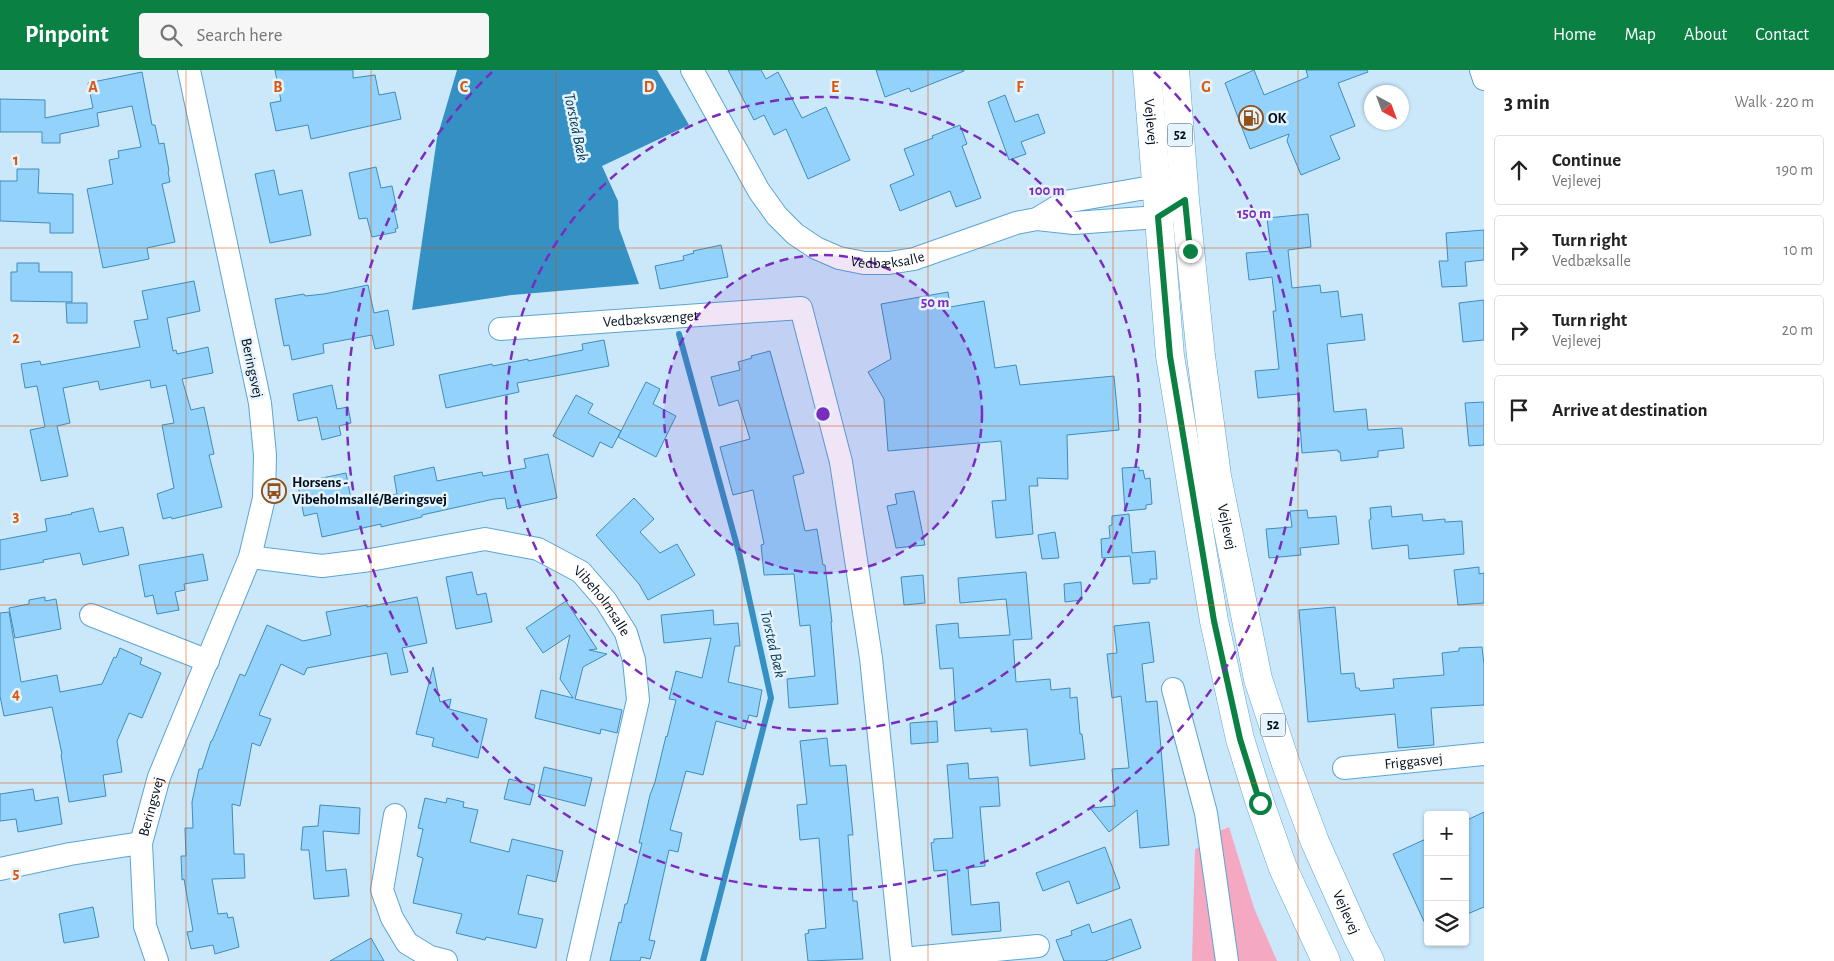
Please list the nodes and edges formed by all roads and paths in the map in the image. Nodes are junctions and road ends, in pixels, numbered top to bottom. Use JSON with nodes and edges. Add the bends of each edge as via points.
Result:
{"nodes":[{"id":1,"x":189,"y":70,"type":"edge"},
{"id":2,"x":692,"y":70,"type":"edge"},
{"id":3,"x":1147,"y":70,"type":"edge"},
{"id":4,"x":1175,"y":70,"type":"edge"},
{"id":5,"x":1481,"y":70,"type":"edge"},
{"id":6,"x":1484,"y":79,"type":"edge"},
{"id":7,"x":1155,"y":188,"type":"junction"},
{"id":8,"x":1185,"y":200,"type":"junction"},
{"id":9,"x":1158,"y":217,"type":"junction"},
{"id":10,"x":1037,"y":219,"type":"junction"},
{"id":11,"x":500,"y":329,"type":"dead end"},
{"id":12,"x":250,"y":557,"type":"junction"},
{"id":13,"x":90,"y":615,"type":"dead end"},
{"id":14,"x":208,"y":661,"type":"junction"},
{"id":15,"x":1173,"y":689,"type":"dead end"},
{"id":16,"x":1484,"y":754,"type":"edge"},
{"id":17,"x":1344,"y":768,"type":"dead end"},
{"id":18,"x":395,"y":814,"type":"dead end"},
{"id":19,"x":141,"y":843,"type":"junction"},
{"id":20,"x":0,"y":869,"type":"edge"},
{"id":21,"x":1038,"y":946,"type":"dead end"},
{"id":22,"x":902,"y":960,"type":"edge"},
{"id":23,"x":157,"y":961,"type":"edge"},
{"id":24,"x":446,"y":961,"type":"edge"},
{"id":25,"x":578,"y":961,"type":"edge"},
{"id":26,"x":1226,"y":961,"type":"edge"},
{"id":27,"x":1326,"y":961,"type":"edge"},
{"id":28,"x":1370,"y":961,"type":"edge"}],
"edges":[{"from":1,"to":12,"type":"street","name":"Beringsvej","via":[[260,403],[265,455],[264,498]]},
{"from":2,"to":10,"type":"street","name":"Vedbæksalle","via":[[777,216],[795,234],[839,258],[889,263]]},
{"from":3,"to":7,"type":"main road","name":"Vejlevej","number":"52"},
{"from":4,"to":8,"type":"main road","name":"Vejlevej","number":"52"},
{"from":5,"to":6,"type":"street"},
{"from":7,"to":8,"type":"street","name":"Vedbæksalle"},
{"from":7,"to":9,"type":"main road","name":"Vejlevej","number":"52"},
{"from":7,"to":10,"type":"street","name":"Vedbæksalle","via":[[1065,202]]},
{"from":8,"to":9,"type":"street","name":"Vedbæksalle"},
{"from":8,"to":28,"type":"main road","name":"Vejlevej","number":"52","via":[[1201,356],[1218,476],[1258,680],[1315,842]]},
{"from":9,"to":10,"type":"street","name":"Vedbæksalle","via":[[1074,224]]},
{"from":9,"to":27,"type":"main road","name":"Vejlevej","number":"52","via":[[1170,356],[1214,621],[1240,739],[1283,868]]},
{"from":11,"to":22,"type":"street","name":"Vedbæksvænget","via":[[801,308],[841,462],[872,658]]},
{"from":12,"to":14,"type":"street","name":"Beringsvej"},
{"from":12,"to":25,"type":"street","name":"Vibeholmsalle","via":[[322,566],[485,540],[538,549],[581,572],[606,601],[626,632],[634,660],[638,700]]},
{"from":13,"to":14,"type":"street"},
{"from":14,"to":19,"type":"street","name":"Beringsvej","via":[[159,776]]},
{"from":15,"to":26,"type":"street","via":[[1206,813]]},
{"from":16,"to":17,"type":"street","name":"Friggasvej"},
{"from":18,"to":24,"type":"street","via":[[382,890],[392,918],[407,943],[430,957]]},
{"from":19,"to":20,"type":"street"},
{"from":19,"to":23,"type":"street","name":"Beringsvej","via":[[145,926]]},
{"from":21,"to":22,"type":"street"}]}
